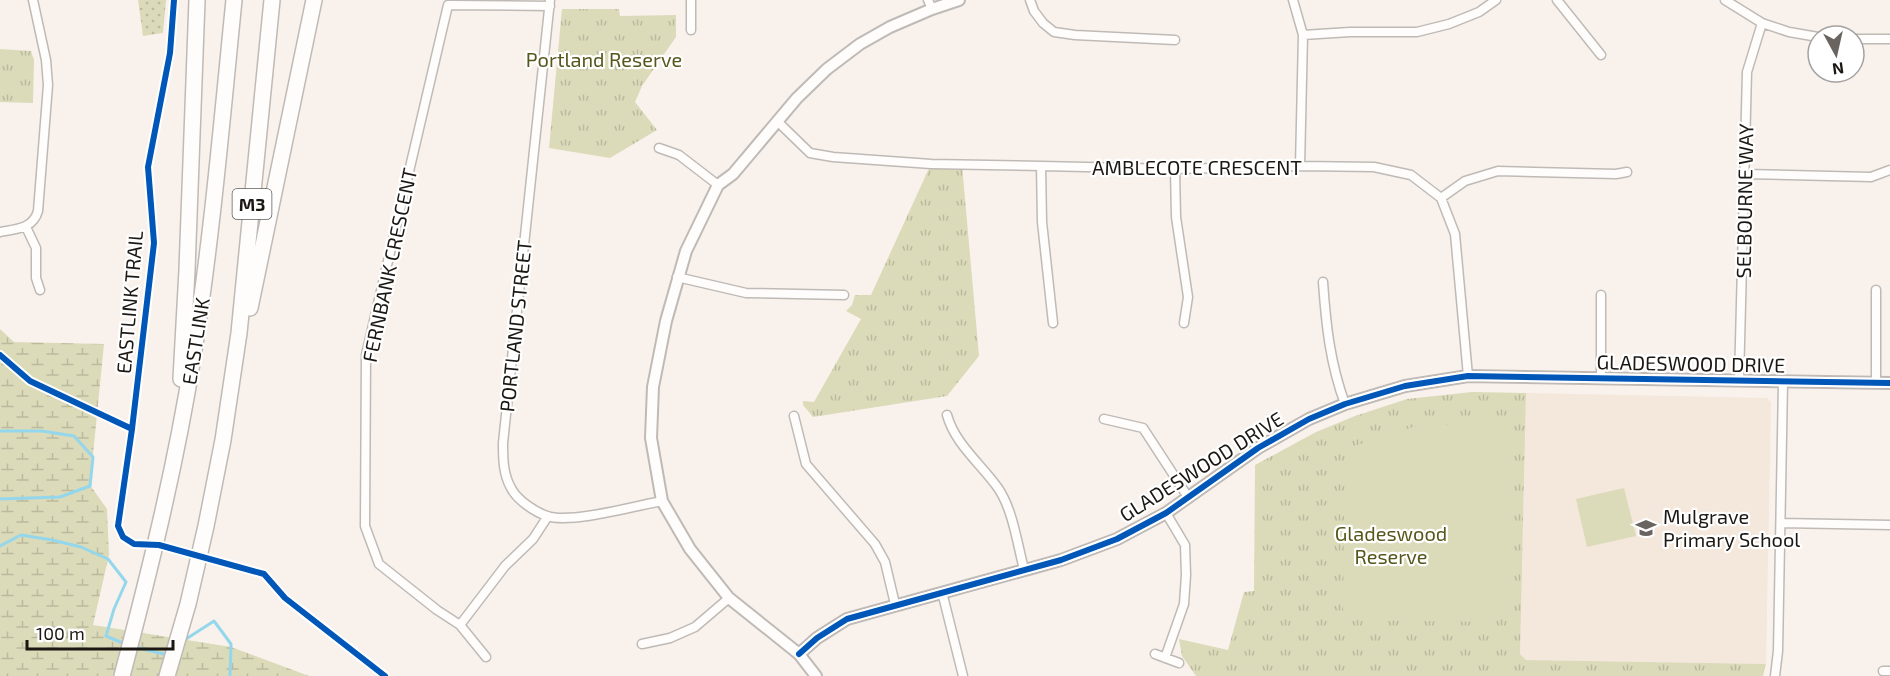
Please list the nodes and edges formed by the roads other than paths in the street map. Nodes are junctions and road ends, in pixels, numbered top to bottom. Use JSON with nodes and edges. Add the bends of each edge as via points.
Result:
{"nodes":[{"id":1,"x":33,"y":0,"type":"edge"},
{"id":2,"x":197,"y":0,"type":"edge"},
{"id":3,"x":234,"y":0,"type":"edge"},
{"id":4,"x":272,"y":0,"type":"edge"},
{"id":5,"x":314,"y":0,"type":"edge"},
{"id":6,"x":691,"y":0,"type":"edge"},
{"id":7,"x":959,"y":0,"type":"edge"},
{"id":8,"x":1030,"y":0,"type":"edge"},
{"id":9,"x":1293,"y":0,"type":"edge"},
{"id":10,"x":1496,"y":0,"type":"edge"},
{"id":11,"x":1557,"y":0,"type":"edge"},
{"id":12,"x":1725,"y":0,"type":"edge"},
{"id":13,"x":550,"y":3,"type":"edge"},
{"id":14,"x":930,"y":5,"type":"edge"},
{"id":15,"x":1762,"y":23,"type":"junction"},
{"id":16,"x":691,"y":30,"type":"dead end"},
{"id":17,"x":1303,"y":35,"type":"junction"},
{"id":18,"x":1806,"y":35,"type":"edge"},
{"id":19,"x":1866,"y":39,"type":"edge"},
{"id":20,"x":1890,"y":39,"type":"edge"},
{"id":21,"x":1175,"y":40,"type":"dead end"},
{"id":22,"x":1601,"y":55,"type":"dead end"},
{"id":23,"x":777,"y":121,"type":"junction"},
{"id":24,"x":659,"y":148,"type":"dead end"},
{"id":25,"x":1041,"y":166,"type":"junction"},
{"id":26,"x":1300,"y":166,"type":"junction"},
{"id":27,"x":1175,"y":168,"type":"junction"},
{"id":28,"x":1890,"y":170,"type":"edge"},
{"id":29,"x":1627,"y":172,"type":"dead end"},
{"id":30,"x":1745,"y":174,"type":"junction"},
{"id":31,"x":718,"y":185,"type":"junction"},
{"id":32,"x":1441,"y":198,"type":"junction"},
{"id":33,"x":26,"y":227,"type":"junction"},
{"id":34,"x":0,"y":232,"type":"edge"},
{"id":35,"x":677,"y":277,"type":"junction"},
{"id":36,"x":1323,"y":282,"type":"dead end"},
{"id":37,"x":40,"y":290,"type":"dead end"},
{"id":38,"x":1876,"y":290,"type":"dead end"},
{"id":39,"x":844,"y":295,"type":"dead end"},
{"id":40,"x":1601,"y":295,"type":"dead end"},
{"id":41,"x":1053,"y":323,"type":"dead end"},
{"id":42,"x":1184,"y":323,"type":"dead end"},
{"id":43,"x":1468,"y":376,"type":"junction"},
{"id":44,"x":1601,"y":378,"type":"junction"},
{"id":45,"x":1739,"y":381,"type":"junction"},
{"id":46,"x":1783,"y":382,"type":"junction"},
{"id":47,"x":1876,"y":383,"type":"junction"},
{"id":48,"x":1890,"y":383,"type":"edge"},
{"id":49,"x":1345,"y":404,"type":"junction"},
{"id":50,"x":228,"y":408,"type":"junction"},
{"id":51,"x":794,"y":416,"type":"dead end"},
{"id":52,"x":947,"y":416,"type":"dead end"},
{"id":53,"x":1104,"y":419,"type":"dead end"},
{"id":54,"x":177,"y":445,"type":"junction"},
{"id":55,"x":1188,"y":497,"type":"junction"},
{"id":56,"x":662,"y":501,"type":"junction"},
{"id":57,"x":1166,"y":513,"type":"junction"},
{"id":58,"x":548,"y":516,"type":"junction"},
{"id":59,"x":1781,"y":523,"type":"junction"},
{"id":60,"x":1890,"y":525,"type":"edge"},
{"id":61,"x":1024,"y":569,"type":"junction"},
{"id":62,"x":942,"y":592,"type":"junction"},
{"id":63,"x":729,"y":598,"type":"junction"},
{"id":64,"x":896,"y":604,"type":"junction"},
{"id":65,"x":460,"y":625,"type":"junction"},
{"id":66,"x":642,"y":644,"type":"dead end"},
{"id":67,"x":799,"y":654,"type":"junction"},
{"id":68,"x":1155,"y":654,"type":"dead end"},
{"id":69,"x":486,"y":657,"type":"dead end"},
{"id":70,"x":1165,"y":658,"type":"junction"},
{"id":71,"x":1179,"y":663,"type":"dead end"},
{"id":72,"x":123,"y":676,"type":"edge"},
{"id":73,"x":167,"y":676,"type":"edge"},
{"id":74,"x":816,"y":676,"type":"edge"},
{"id":75,"x":963,"y":676,"type":"edge"},
{"id":76,"x":1775,"y":676,"type":"edge"}],
"edges":[{"from":1,"to":33,"type":"street","via":[[46,60],[47,95],[38,211],[33,223]]},
{"from":2,"to":54,"type":"highway"},
{"from":3,"to":54,"type":"highway","name":"EASTLINK","number":"M3","via":[[209,244]]},
{"from":4,"to":50,"type":"highway","name":"EASTLINK","number":"M3"},
{"from":5,"to":50,"type":"highway"},
{"from":6,"to":16,"type":"street"},
{"from":7,"to":14,"type":"street"},
{"from":8,"to":21,"type":"street","via":[[1054,32]]},
{"from":9,"to":17,"type":"street"},
{"from":10,"to":17,"type":"street","via":[[1479,12],[1417,32]]},
{"from":11,"to":22,"type":"street"},
{"from":12,"to":15,"type":"street"},
{"from":13,"to":58,"type":"street","name":"PORTLAND STREET","via":[[502,443],[511,489],[526,505]]},
{"from":13,"to":65,"type":"street","name":"FERNBANK CRESCENT","via":[[448,5],[366,355],[365,526],[379,564]]},
{"from":14,"to":23,"type":"street","via":[[860,44],[827,69]]},
{"from":15,"to":18,"type":"street"},
{"from":15,"to":30,"type":"street","name":"SELBOURNE WAY","via":[[1747,72]]},
{"from":17,"to":26,"type":"street"},
{"from":19,"to":20,"type":"street"},
{"from":23,"to":25,"type":"street","name":"AMBLECOTE CRESCENT","via":[[810,153],[931,164]]},
{"from":23,"to":31,"type":"street","via":[[733,174]]},
{"from":24,"to":31,"type":"street","via":[[679,155]]},
{"from":25,"to":27,"type":"street","name":"AMBLECOTE CRESCENT"},
{"from":25,"to":41,"type":"street","via":[[1041,222]]},
{"from":26,"to":27,"type":"street","name":"AMBLECOTE CRESCENT"},
{"from":26,"to":32,"type":"street","name":"AMBLECOTE CRESCENT","via":[[1374,167],[1411,175]]},
{"from":27,"to":42,"type":"street","via":[[1176,217],[1188,297]]},
{"from":28,"to":30,"type":"street","via":[[1871,177]]},
{"from":29,"to":32,"type":"street","via":[[1498,171],[1465,181]]},
{"from":30,"to":45,"type":"street","name":"SELBOURNE WAY"},
{"from":31,"to":35,"type":"street"},
{"from":32,"to":43,"type":"street","via":[[1455,234]]},
{"from":33,"to":34,"type":"street"},
{"from":33,"to":37,"type":"street","via":[[36,248]]},
{"from":35,"to":39,"type":"street","via":[[746,293]]},
{"from":35,"to":56,"type":"street","via":[[653,387],[651,438]]},
{"from":36,"to":49,"type":"street","via":[[1328,340]]},
{"from":38,"to":47,"type":"street"},
{"from":40,"to":44,"type":"street"},
{"from":43,"to":44,"type":"street","name":"GLADESWOOD DRIVE"},
{"from":43,"to":49,"type":"street","name":"GLADESWOOD DRIVE","via":[[1405,386]]},
{"from":44,"to":45,"type":"street","name":"GLADESWOOD DRIVE"},
{"from":45,"to":46,"type":"street","name":"GLADESWOOD DRIVE"},
{"from":46,"to":47,"type":"street","name":"GLADESWOOD DRIVE"},
{"from":46,"to":59,"type":"street"},
{"from":47,"to":48,"type":"street","name":"GLADESWOOD DRIVE"},
{"from":49,"to":55,"type":"street","name":"GLADESWOOD DRIVE","via":[[1258,448]]},
{"from":50,"to":73,"type":"highway","name":"EASTLINK","number":"M3","via":[[206,526]]},
{"from":51,"to":64,"type":"street","via":[[806,464],[875,544],[885,562]]},
{"from":52,"to":61,"type":"street","via":[[951,430],[999,490]]},
{"from":53,"to":55,"type":"street","via":[[1143,428]]},
{"from":54,"to":72,"type":"highway","name":"EASTLINK","number":"M3"},
{"from":55,"to":57,"type":"street","name":"GLADESWOOD DRIVE"},
{"from":56,"to":58,"type":"street","name":"PORTLAND STREET","via":[[572,518]]},
{"from":56,"to":63,"type":"street","via":[[690,549]]},
{"from":57,"to":61,"type":"street","name":"GLADESWOOD DRIVE","via":[[1117,539]]},
{"from":57,"to":70,"type":"street","via":[[1185,545],[1186,575],[1184,604]]},
{"from":58,"to":65,"type":"street"},
{"from":59,"to":60,"type":"street"},
{"from":59,"to":76,"type":"street"},
{"from":61,"to":62,"type":"street","name":"GLADESWOOD DRIVE"},
{"from":62,"to":64,"type":"street","name":"GLADESWOOD DRIVE"},
{"from":62,"to":75,"type":"street"},
{"from":63,"to":66,"type":"street","via":[[695,627]]},
{"from":63,"to":67,"type":"street"},
{"from":64,"to":67,"type":"street","name":"GLADESWOOD DRIVE","via":[[847,619]]},
{"from":65,"to":69,"type":"street","name":"FERNBANK CRESCENT"},
{"from":67,"to":74,"type":"street"},
{"from":68,"to":70,"type":"street"},
{"from":70,"to":71,"type":"street"}]}
